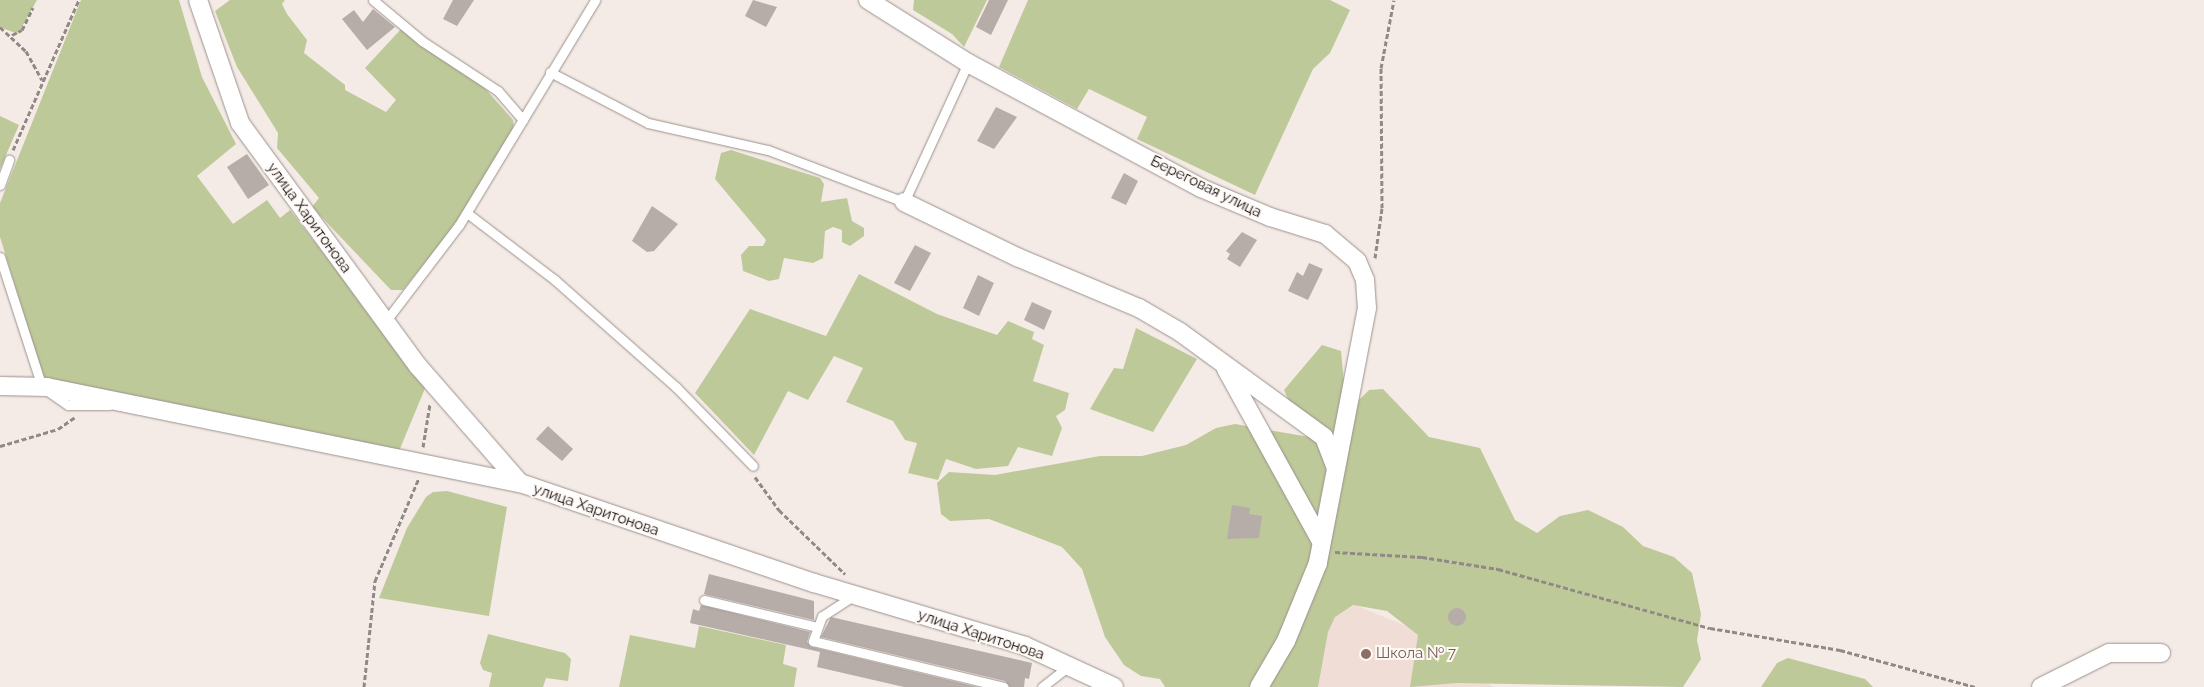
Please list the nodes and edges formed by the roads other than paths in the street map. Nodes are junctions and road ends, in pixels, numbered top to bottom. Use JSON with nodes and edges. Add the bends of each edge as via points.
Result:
{"nodes":[{"id":1,"x":198,"y":0,"type":"edge"},
{"id":2,"x":373,"y":0,"type":"edge"},
{"id":3,"x":595,"y":0,"type":"edge"},
{"id":4,"x":868,"y":0,"type":"edge"},
{"id":5,"x":968,"y":64,"type":"junction"},
{"id":6,"x":550,"y":72,"type":"junction"},
{"id":7,"x":523,"y":120,"type":"junction"},
{"id":8,"x":9,"y":160,"type":"road end"},
{"id":9,"x":0,"y":185,"type":"edge"},
{"id":10,"x":904,"y":202,"type":"junction"},
{"id":11,"x":467,"y":213,"type":"junction"},
{"id":12,"x":0,"y":257,"type":"edge"},
{"id":13,"x":385,"y":322,"type":"junction"},
{"id":14,"x":1224,"y":365,"type":"junction"},
{"id":15,"x":0,"y":386,"type":"edge"},
{"id":16,"x":42,"y":387,"type":"junction"},
{"id":17,"x":119,"y":404,"type":"junction"},
{"id":18,"x":753,"y":466,"type":"road end"},
{"id":19,"x":1336,"y":471,"type":"junction"},
{"id":20,"x":520,"y":483,"type":"junction"},
{"id":21,"x":1320,"y":547,"type":"junction"},
{"id":22,"x":855,"y":595,"type":"junction"},
{"id":23,"x":704,"y":600,"type":"dead end"},
{"id":24,"x":817,"y":627,"type":"junction"},
{"id":25,"x":2160,"y":653,"type":"dead end"},
{"id":26,"x":1069,"y":666,"type":"junction"},
{"id":27,"x":1004,"y":687,"type":"edge"},
{"id":28,"x":1042,"y":687,"type":"edge"},
{"id":29,"x":1114,"y":687,"type":"edge"},
{"id":30,"x":1259,"y":687,"type":"edge"},
{"id":31,"x":2041,"y":687,"type":"edge"}],
"edges":[{"from":1,"to":13,"type":"street","name":"улица Харитонова","via":[[240,123]]},
{"from":2,"to":7,"type":"lane","via":[[422,41],[498,91]]},
{"from":3,"to":6,"type":"lane"},
{"from":4,"to":5,"type":"street","name":"Береговая улица"},
{"from":5,"to":10,"type":"lane"},
{"from":5,"to":19,"type":"street","name":"Береговая улица","via":[[1201,188],[1270,218],[1324,234],[1351,253],[1365,280],[1367,308]]},
{"from":6,"to":7,"type":"lane"},
{"from":6,"to":10,"type":"lane","via":[[648,123],[768,150]]},
{"from":7,"to":11,"type":"lane"},
{"from":8,"to":9,"type":"lane"},
{"from":10,"to":14,"type":"street","via":[[1017,257],[1139,308]]},
{"from":11,"to":13,"type":"lane"},
{"from":11,"to":18,"type":"lane","via":[[555,280],[676,387]]},
{"from":12,"to":16,"type":"lane"},
{"from":13,"to":20,"type":"street","name":"улица Харитонова"},
{"from":14,"to":19,"type":"street","via":[[1324,437],[1334,453]]},
{"from":14,"to":21,"type":"street"},
{"from":15,"to":16,"type":"street"},
{"from":16,"to":17,"type":"street"},
{"from":16,"to":17,"type":"lane","via":[[68,405],[91,408]]},
{"from":17,"to":20,"type":"street"},
{"from":19,"to":21,"type":"street","name":"Береговая улица"},
{"from":20,"to":22,"type":"street","name":"улица Харитонова"},
{"from":21,"to":30,"type":"street","name":"Береговая улица","via":[[1286,641]]},
{"from":22,"to":24,"type":"lane","via":[[827,611]]},
{"from":22,"to":26,"type":"street","name":"улица Харитонова","via":[[1025,646]]},
{"from":23,"to":24,"type":"lane"},
{"from":24,"to":27,"type":"lane","via":[[813,641]]},
{"from":25,"to":31,"type":"street","via":[[2109,653]]},
{"from":26,"to":28,"type":"lane"},
{"from":26,"to":29,"type":"street","name":"улица Харитонова"}]}
